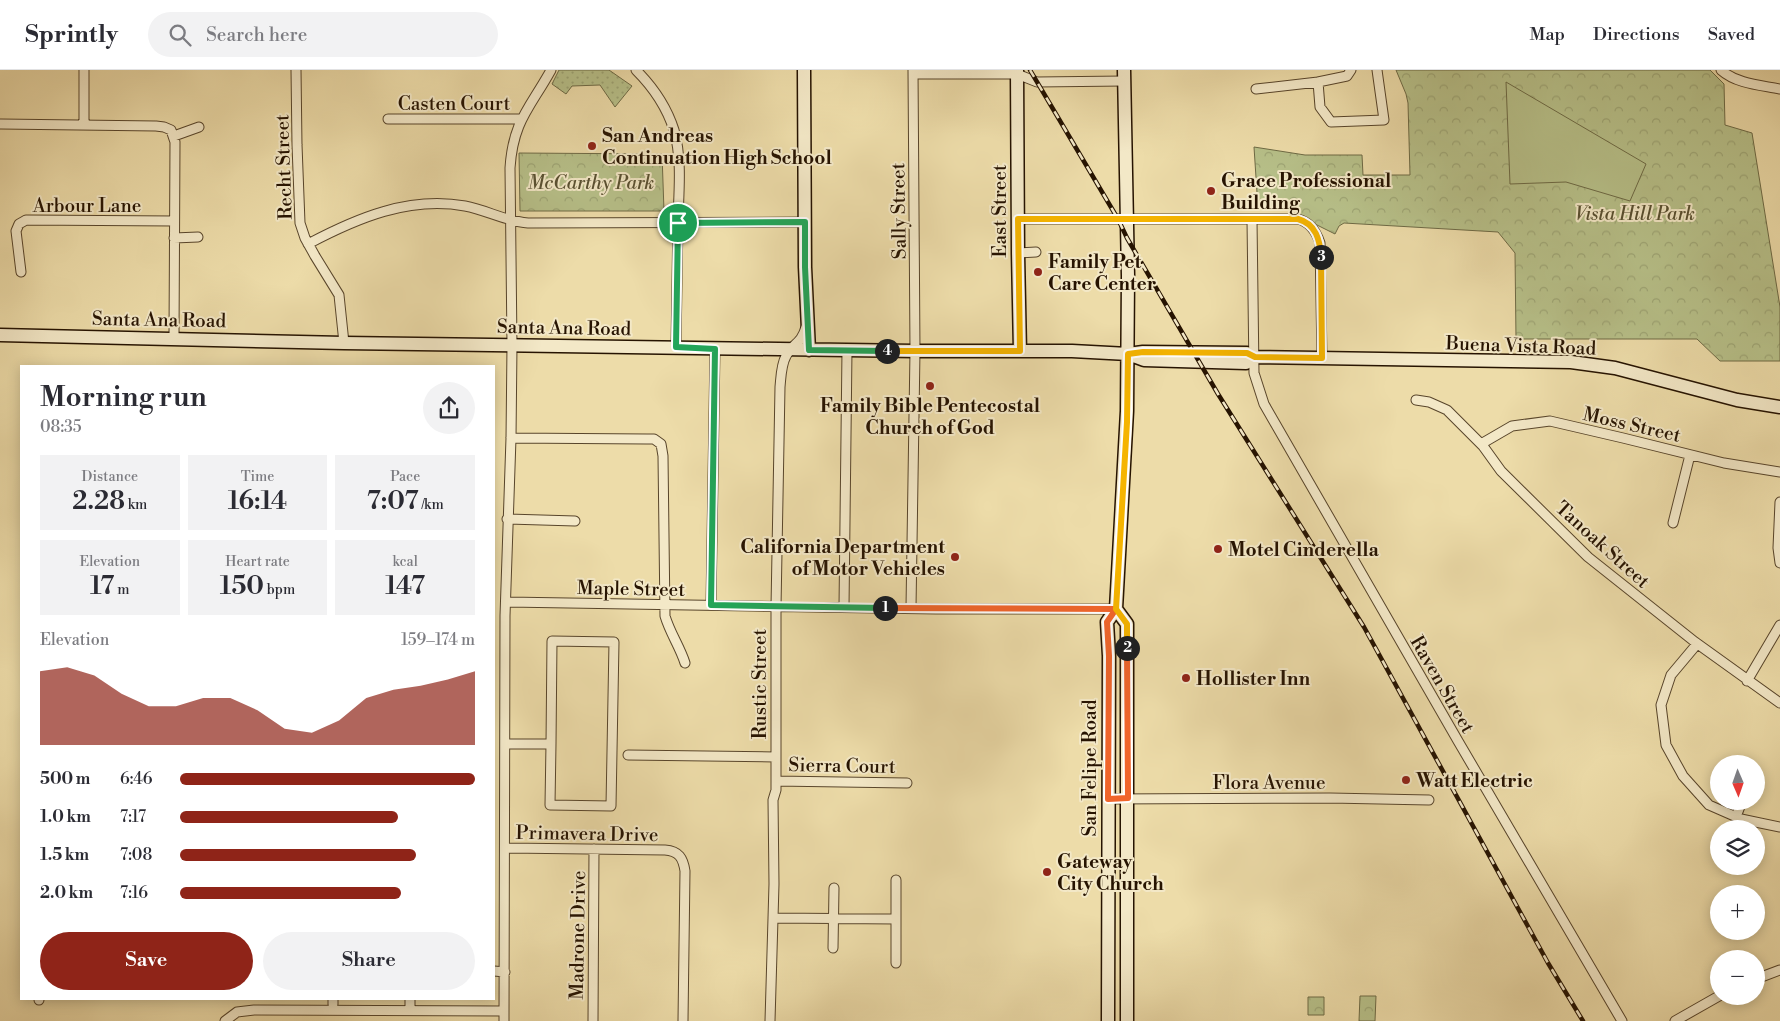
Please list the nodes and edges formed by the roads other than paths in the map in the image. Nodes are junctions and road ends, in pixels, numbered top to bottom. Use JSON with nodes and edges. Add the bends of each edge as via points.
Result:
{"nodes":[{"id":1,"x":84,"y":70,"type":"edge"},
{"id":2,"x":296,"y":70,"type":"edge"},
{"id":3,"x":551,"y":70,"type":"edge"},
{"id":4,"x":636,"y":70,"type":"edge"},
{"id":5,"x":804,"y":70,"type":"edge"},
{"id":6,"x":1351,"y":70,"type":"edge"},
{"id":7,"x":1377,"y":70,"type":"edge"},
{"id":8,"x":1721,"y":70,"type":"edge"},
{"id":9,"x":913,"y":72,"type":"edge"},
{"id":10,"x":1017,"y":72,"type":"edge"},
{"id":11,"x":1124,"y":75,"type":"edge"},
{"id":12,"x":1318,"y":82,"type":"junction"},
{"id":13,"x":1256,"y":89,"type":"dead end"},
{"id":14,"x":1780,"y":89,"type":"edge"},
{"id":15,"x":388,"y":119,"type":"dead end"},
{"id":16,"x":520,"y":119,"type":"junction"},
{"id":17,"x":1,"y":124,"type":"dead end"},
{"id":18,"x":84,"y":126,"type":"junction"},
{"id":19,"x":199,"y":127,"type":"dead end"},
{"id":20,"x":174,"y":136,"type":"junction"},
{"id":21,"x":1018,"y":219,"type":"junction"},
{"id":22,"x":1127,"y":219,"type":"junction"},
{"id":23,"x":1252,"y":220,"type":"junction"},
{"id":24,"x":174,"y":221,"type":"junction"},
{"id":25,"x":510,"y":221,"type":"junction"},
{"id":26,"x":805,"y":222,"type":"junction"},
{"id":27,"x":678,"y":223,"type":"junction"},
{"id":28,"x":198,"y":237,"type":"dead end"},
{"id":29,"x":174,"y":238,"type":"junction"},
{"id":30,"x":308,"y":244,"type":"junction"},
{"id":31,"x":1036,"y":252,"type":"dead end"},
{"id":32,"x":1018,"y":253,"type":"junction"},
{"id":33,"x":20,"y":272,"type":"dead end"},
{"id":34,"x":808,"y":320,"type":"junction"},
{"id":35,"x":0,"y":335,"type":"edge"},
{"id":36,"x":174,"y":338,"type":"junction"},
{"id":37,"x":344,"y":343,"type":"junction"},
{"id":38,"x":512,"y":346,"type":"junction"},
{"id":39,"x":676,"y":347,"type":"junction"},
{"id":40,"x":715,"y":349,"type":"junction"},
{"id":41,"x":790,"y":350,"type":"junction"},
{"id":42,"x":809,"y":350,"type":"junction"},
{"id":43,"x":847,"y":350,"type":"junction"},
{"id":44,"x":1020,"y":351,"type":"junction"},
{"id":45,"x":915,"y":352,"type":"junction"},
{"id":46,"x":1128,"y":354,"type":"junction"},
{"id":47,"x":1255,"y":357,"type":"junction"},
{"id":48,"x":1322,"y":358,"type":"junction"},
{"id":49,"x":1416,"y":400,"type":"dead end"},
{"id":50,"x":1780,"y":407,"type":"edge"},
{"id":51,"x":511,"y":438,"type":"junction"},
{"id":52,"x":1481,"y":444,"type":"junction"},
{"id":53,"x":1690,"y":455,"type":"junction"},
{"id":54,"x":1780,"y":472,"type":"edge"},
{"id":55,"x":1780,"y":502,"type":"edge"},
{"id":56,"x":508,"y":519,"type":"junction"},
{"id":57,"x":575,"y":521,"type":"dead end"},
{"id":58,"x":1673,"y":523,"type":"dead end"},
{"id":59,"x":1780,"y":563,"type":"edge"},
{"id":60,"x":506,"y":602,"type":"junction"},
{"id":61,"x":664,"y":604,"type":"junction"},
{"id":62,"x":711,"y":605,"type":"junction"},
{"id":63,"x":776,"y":607,"type":"junction"},
{"id":64,"x":844,"y":607,"type":"junction"},
{"id":65,"x":912,"y":608,"type":"junction"},
{"id":66,"x":1116,"y":609,"type":"junction"},
{"id":67,"x":1780,"y":625,"type":"edge"},
{"id":68,"x":1697,"y":644,"type":"junction"},
{"id":69,"x":686,"y":663,"type":"dead end"},
{"id":70,"x":1747,"y":681,"type":"junction"},
{"id":71,"x":1780,"y":703,"type":"edge"},
{"id":72,"x":506,"y":744,"type":"junction"},
{"id":73,"x":551,"y":744,"type":"junction"},
{"id":74,"x":628,"y":755,"type":"dead end"},
{"id":75,"x":775,"y":757,"type":"junction"},
{"id":76,"x":776,"y":781,"type":"junction"},
{"id":77,"x":907,"y":783,"type":"dead end"},
{"id":78,"x":1128,"y":798,"type":"junction"},
{"id":79,"x":1108,"y":799,"type":"junction"},
{"id":80,"x":1429,"y":800,"type":"dead end"},
{"id":81,"x":1739,"y":810,"type":"edge"},
{"id":82,"x":1736,"y":817,"type":"junction"},
{"id":83,"x":1780,"y":827,"type":"edge"},
{"id":84,"x":506,"y":848,"type":"junction"},
{"id":85,"x":594,"y":849,"type":"junction"},
{"id":86,"x":896,"y":880,"type":"dead end"},
{"id":87,"x":834,"y":888,"type":"dead end"},
{"id":88,"x":773,"y":918,"type":"junction"},
{"id":89,"x":833,"y":919,"type":"junction"},
{"id":90,"x":896,"y":919,"type":"junction"},
{"id":91,"x":833,"y":948,"type":"dead end"},
{"id":92,"x":896,"y":962,"type":"dead end"},
{"id":93,"x":1780,"y":970,"type":"edge"},
{"id":94,"x":495,"y":972,"type":"edge"},
{"id":95,"x":505,"y":972,"type":"junction"},
{"id":96,"x":1765,"y":976,"type":"edge"},
{"id":97,"x":1710,"y":1001,"type":"edge"},
{"id":98,"x":504,"y":1011,"type":"junction"},
{"id":99,"x":225,"y":1021,"type":"edge"},
{"id":100,"x":504,"y":1021,"type":"edge"},
{"id":101,"x":593,"y":1021,"type":"edge"},
{"id":102,"x":683,"y":1021,"type":"edge"},
{"id":103,"x":770,"y":1021,"type":"edge"},
{"id":104,"x":1108,"y":1021,"type":"edge"},
{"id":105,"x":1127,"y":1021,"type":"edge"},
{"id":106,"x":1622,"y":1021,"type":"edge"},
{"id":107,"x":1675,"y":1021,"type":"edge"}],
"edges":[{"from":1,"to":18,"type":"street"},
{"from":2,"to":30,"type":"street","name":"Recht Street","via":[[298,207]]},
{"from":3,"to":16,"type":"street"},
{"from":4,"to":27,"type":"street","via":[[658,98],[674,131],[678,163]]},
{"from":5,"to":26,"type":"street"},
{"from":6,"to":12,"type":"street","via":[[1347,76]]},
{"from":7,"to":12,"type":"street","via":[[1384,120],[1331,122],[1320,107]]},
{"from":8,"to":14,"type":"street","via":[[1741,81]]},
{"from":9,"to":10,"type":"street"},
{"from":9,"to":45,"type":"street","name":"Sally Street"},
{"from":10,"to":11,"type":"street","via":[[1036,82]]},
{"from":10,"to":21,"type":"street","name":"East Street"},
{"from":11,"to":22,"type":"street","name":"San Felipe Road"},
{"from":12,"to":13,"type":"street"},
{"from":15,"to":16,"type":"street","name":"Casten Court"},
{"from":16,"to":25,"type":"street","via":[[511,151]]},
{"from":17,"to":18,"type":"street"},
{"from":18,"to":20,"type":"street","via":[[156,126],[169,129]]},
{"from":19,"to":20,"type":"street"},
{"from":20,"to":24,"type":"street"},
{"from":21,"to":22,"type":"street"},
{"from":21,"to":32,"type":"street","name":"East Street"},
{"from":22,"to":23,"type":"street"},
{"from":22,"to":46,"type":"street","name":"San Felipe Road"},
{"from":23,"to":47,"type":"street","name":"Raven Street"},
{"from":23,"to":48,"type":"street","via":[[1298,219],[1314,230],[1321,253]]},
{"from":24,"to":29,"type":"street"},
{"from":24,"to":33,"type":"street","name":"Arbour Lane","via":[[26,220],[16,231]]},
{"from":25,"to":27,"type":"street"},
{"from":25,"to":30,"type":"street","via":[[467,206],[413,205],[369,215]]},
{"from":25,"to":38,"type":"street"},
{"from":26,"to":27,"type":"street"},
{"from":26,"to":34,"type":"street"},
{"from":27,"to":39,"type":"street"},
{"from":28,"to":29,"type":"street"},
{"from":29,"to":36,"type":"street"},
{"from":30,"to":37,"type":"street","name":"Recht Street","via":[[339,295]]},
{"from":31,"to":32,"type":"street"},
{"from":32,"to":44,"type":"street","name":"East Street"},
{"from":34,"to":41,"type":"street","name":"Rustic Street","via":[[804,336]]},
{"from":34,"to":42,"type":"street"},
{"from":35,"to":36,"type":"street","name":"Santa Ana Road"},
{"from":36,"to":37,"type":"street","name":"Santa Ana Road"},
{"from":37,"to":38,"type":"street","name":"Santa Ana Road"},
{"from":38,"to":39,"type":"street","name":"Santa Ana Road"},
{"from":38,"to":51,"type":"street"},
{"from":39,"to":40,"type":"street","name":"Santa Ana Road"},
{"from":40,"to":41,"type":"street","name":"Santa Ana Road"},
{"from":40,"to":62,"type":"street"},
{"from":41,"to":42,"type":"street","name":"Santa Ana Road"},
{"from":41,"to":63,"type":"street","name":"Rustic Street","via":[[782,364],[780,387]]},
{"from":42,"to":43,"type":"street","name":"Santa Ana Road"},
{"from":43,"to":45,"type":"street","name":"Santa Ana Road"},
{"from":43,"to":64,"type":"street"},
{"from":44,"to":45,"type":"street","name":"Santa Ana Road"},
{"from":44,"to":46,"type":"street","name":"Santa Ana Road"},
{"from":45,"to":65,"type":"street","name":"Sally Street"},
{"from":46,"to":47,"type":"street","name":"Buena Vista Road","via":[[1247,353]]},
{"from":46,"to":66,"type":"street","name":"San Felipe Road"},
{"from":47,"to":48,"type":"street","name":"Buena Vista Road"},
{"from":47,"to":106,"type":"street","name":"Raven Street","via":[[1254,373],[1264,404]]},
{"from":48,"to":50,"type":"street","name":"Buena Vista Road","via":[[1571,362],[1615,368],[1737,400]]},
{"from":49,"to":52,"type":"street","name":"Tanoak Street","via":[[1447,410]]},
{"from":51,"to":56,"type":"street"},
{"from":51,"to":61,"type":"street","via":[[647,438],[659,441],[663,449]]},
{"from":52,"to":53,"type":"street","name":"Moss Street","via":[[1512,426],[1550,421]]},
{"from":52,"to":68,"type":"street","name":"Tanoak Street","via":[[1501,471],[1588,557]]},
{"from":53,"to":54,"type":"street","name":"Moss Street"},
{"from":53,"to":58,"type":"street"},
{"from":55,"to":59,"type":"street"},
{"from":56,"to":57,"type":"street"},
{"from":56,"to":60,"type":"street"},
{"from":60,"to":61,"type":"street","name":"Maple Street"},
{"from":60,"to":72,"type":"street"},
{"from":61,"to":62,"type":"street","name":"Maple Street"},
{"from":61,"to":69,"type":"street","via":[[668,625]]},
{"from":62,"to":63,"type":"street","name":"Maple Street"},
{"from":63,"to":64,"type":"street","name":"Maple Street"},
{"from":63,"to":75,"type":"street","name":"Rustic Street"},
{"from":64,"to":65,"type":"street","name":"Maple Street"},
{"from":65,"to":66,"type":"street","name":"Maple Street"},
{"from":66,"to":78,"type":"street","name":"San Felipe Road","via":[[1127,624]]},
{"from":66,"to":79,"type":"street","name":"San Felipe Road","via":[[1107,622]]},
{"from":67,"to":70,"type":"street"},
{"from":68,"to":70,"type":"street","name":"Tanoak Street"},
{"from":68,"to":82,"type":"street","via":[[1672,675],[1661,704],[1666,745],[1683,776],[1709,805]]},
{"from":70,"to":71,"type":"street","name":"Tanoak Street"},
{"from":72,"to":73,"type":"street"},
{"from":72,"to":84,"type":"street"},
{"from":73,"to":73,"type":"street","via":[[550,805],[612,806],[614,642],[552,641]]},
{"from":74,"to":75,"type":"street"},
{"from":75,"to":76,"type":"street","name":"Rustic Street"},
{"from":76,"to":77,"type":"street","name":"Sierra Court"},
{"from":76,"to":88,"type":"street","name":"Rustic Street","via":[[773,800]]},
{"from":78,"to":79,"type":"street","name":"Flora Avenue"},
{"from":78,"to":80,"type":"street","name":"Flora Avenue"},
{"from":78,"to":105,"type":"street","name":"San Felipe Road"},
{"from":79,"to":104,"type":"street","name":"San Felipe Road"},
{"from":81,"to":82,"type":"street"},
{"from":82,"to":83,"type":"street"},
{"from":84,"to":85,"type":"street","name":"Primavera Drive"},
{"from":84,"to":95,"type":"street"},
{"from":85,"to":101,"type":"street","name":"Madrone Drive"},
{"from":85,"to":102,"type":"street","name":"Primavera Drive","via":[[671,850],[683,860]]},
{"from":86,"to":90,"type":"street"},
{"from":87,"to":89,"type":"street"},
{"from":88,"to":89,"type":"street"},
{"from":88,"to":103,"type":"street","name":"Rustic Street"},
{"from":89,"to":90,"type":"street"},
{"from":89,"to":91,"type":"street"},
{"from":90,"to":92,"type":"street"},
{"from":93,"to":96,"type":"street"},
{"from":94,"to":95,"type":"street"},
{"from":95,"to":98,"type":"street"},
{"from":97,"to":107,"type":"street"},
{"from":98,"to":99,"type":"street","via":[[254,1010],[237,1012]]},
{"from":98,"to":100,"type":"street"}]}
